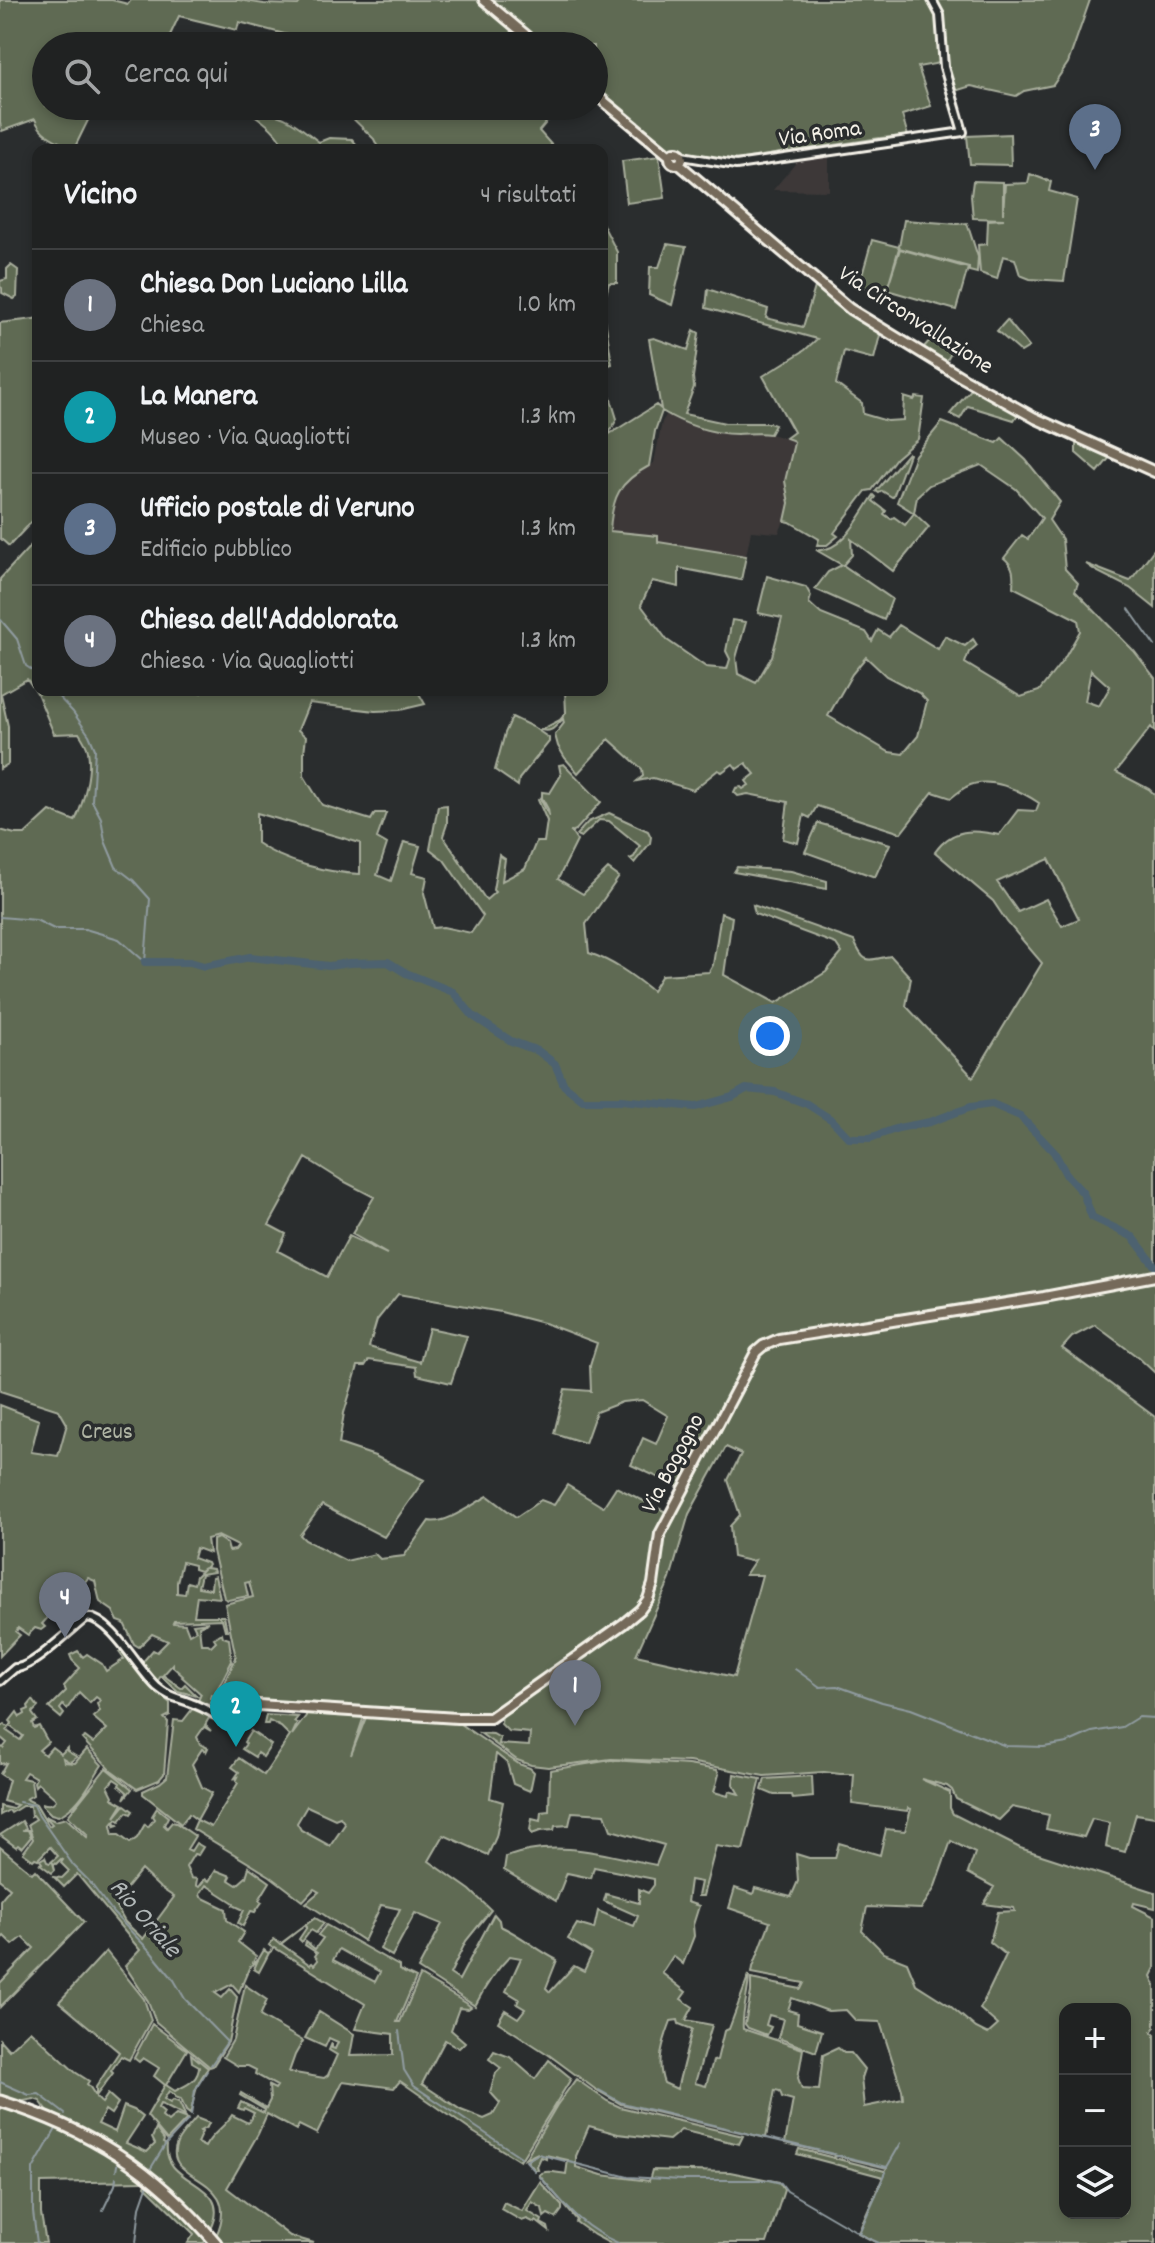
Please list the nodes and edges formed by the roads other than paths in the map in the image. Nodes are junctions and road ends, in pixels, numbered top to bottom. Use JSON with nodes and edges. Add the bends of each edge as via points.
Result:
{"nodes":[{"id":1,"x":484,"y":0,"type":"edge"},
{"id":2,"x":932,"y":0,"type":"edge"},
{"id":3,"x":522,"y":32,"type":"edge"},
{"id":4,"x":608,"y":105,"type":"edge"},
{"id":5,"x":680,"y":160,"type":"junction"},
{"id":6,"x":1155,"y":472,"type":"edge"},
{"id":7,"x":1155,"y":1276,"type":"edge"},
{"id":8,"x":0,"y":1681,"type":"edge"},
{"id":9,"x":234,"y":1718,"type":"joint"},
{"id":10,"x":0,"y":2101,"type":"edge"},
{"id":11,"x":216,"y":2243,"type":"edge"}],
"edges":[{"from":1,"to":3,"type":"main road"},
{"from":2,"to":5,"type":"street","name":"Via Roma","via":[[940,15],[944,67],[963,132],[736,165]]},
{"from":4,"to":5,"type":"main road","name":"Via Circonvallazione","via":[[673,163]]},
{"from":5,"to":6,"type":"main road","name":"Via Circonvallazione","via":[[850,309],[1035,418]]},
{"from":7,"to":9,"type":"main road","name":"Via Bogogno","via":[[779,1339],[763,1346],[660,1534],[653,1584],[640,1610],[490,1718],[258,1705]]},
{"from":8,"to":9,"type":"street","via":[[93,1617],[165,1694],[225,1720]]},
{"from":10,"to":11,"type":"highway","via":[[109,2147],[178,2201]]}]}
